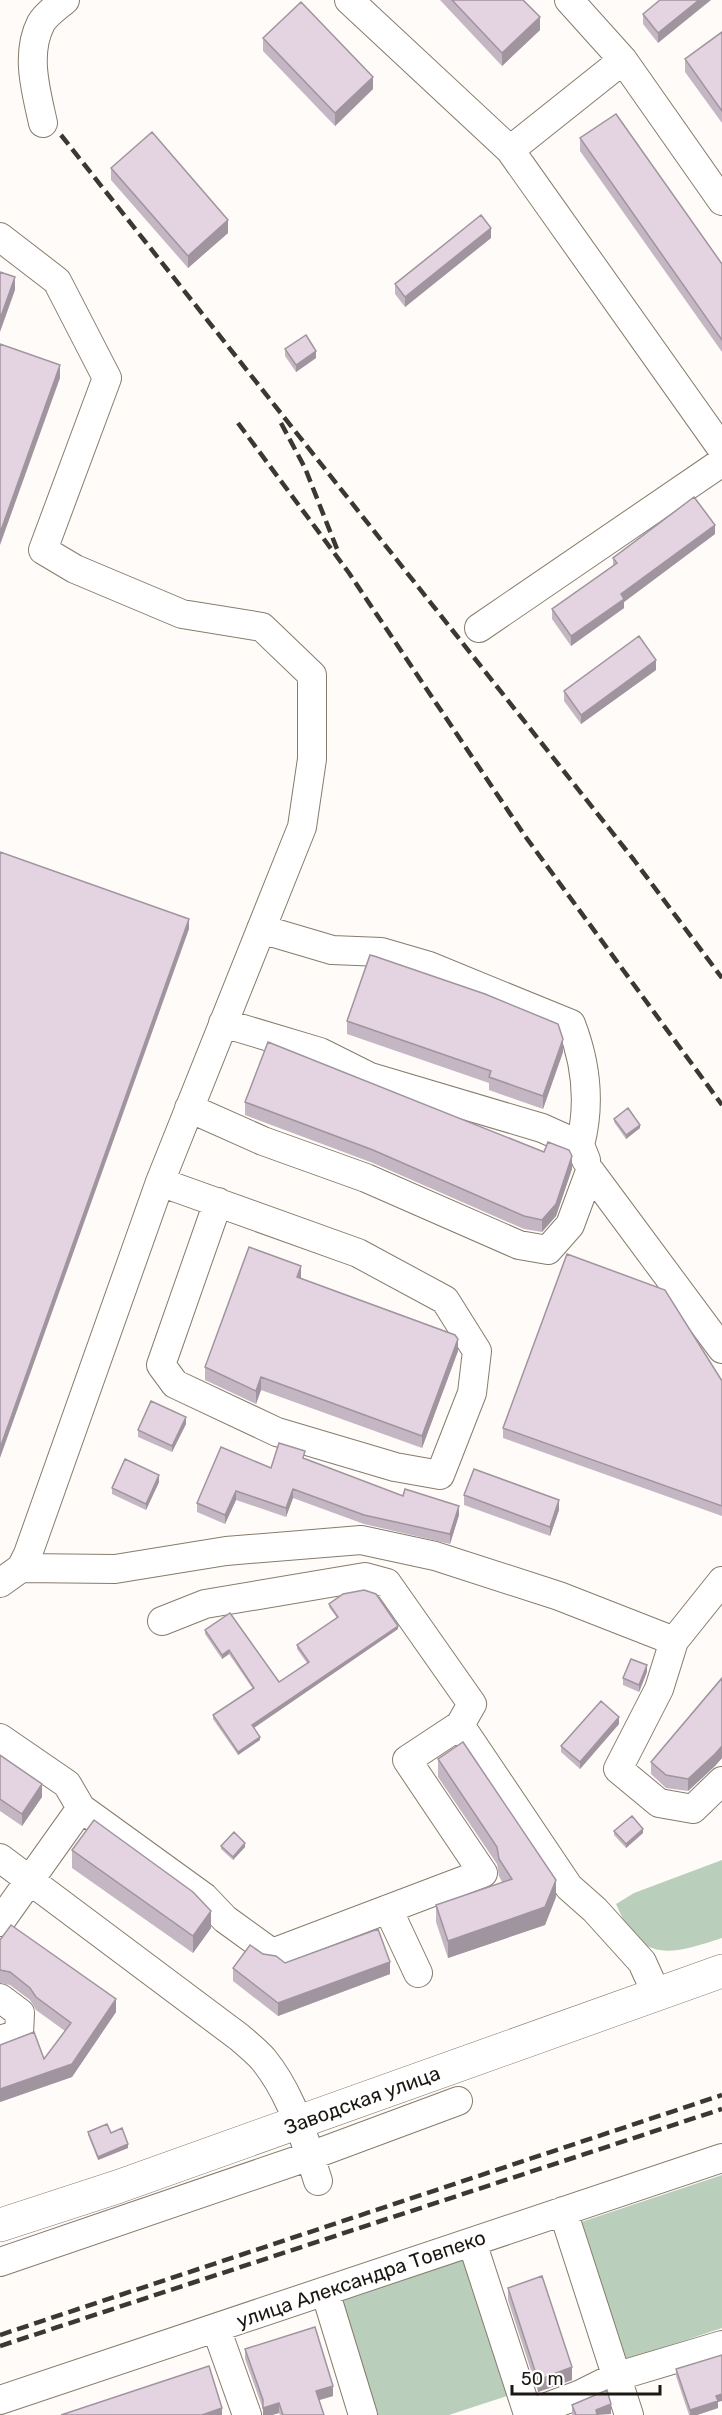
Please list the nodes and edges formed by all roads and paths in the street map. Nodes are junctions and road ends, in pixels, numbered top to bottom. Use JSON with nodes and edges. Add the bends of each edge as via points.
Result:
{"nodes":[{"id":1,"x":65,"y":0,"type":"edge"},
{"id":2,"x":349,"y":0,"type":"edge"},
{"id":3,"x":569,"y":0,"type":"edge"},
{"id":4,"x":623,"y":60,"type":"junction"},
{"id":5,"x":43,"y":123,"type":"dead end"},
{"id":6,"x":510,"y":150,"type":"junction"},
{"id":7,"x":722,"y":201,"type":"edge"},
{"id":8,"x":0,"y":237,"type":"edge"},
{"id":9,"x":722,"y":449,"type":"edge"},
{"id":10,"x":722,"y":462,"type":"edge"},
{"id":11,"x":479,"y":628,"type":"dead end"},
{"id":12,"x":261,"y":929,"type":"junction"},
{"id":13,"x":223,"y":1023,"type":"junction"},
{"id":14,"x":189,"y":1108,"type":"junction"},
{"id":15,"x":580,"y":1145,"type":"junction"},
{"id":16,"x":591,"y":1171,"type":"junction"},
{"id":17,"x":160,"y":1182,"type":"junction"},
{"id":18,"x":218,"y":1202,"type":"junction"},
{"id":19,"x":722,"y":1349,"type":"edge"},
{"id":20,"x":10,"y":1576,"type":"edge"},
{"id":21,"x":722,"y":1581,"type":"edge"},
{"id":22,"x":162,"y":1621,"type":"dead end"},
{"id":23,"x":674,"y":1641,"type":"junction"},
{"id":24,"x":460,"y":1725,"type":"junction"},
{"id":25,"x":0,"y":1738,"type":"edge"},
{"id":26,"x":722,"y":1781,"type":"edge"},
{"id":27,"x":81,"y":1808,"type":"junction"},
{"id":28,"x":0,"y":1858,"type":"edge"},
{"id":29,"x":30,"y":1880,"type":"junction"},
{"id":30,"x":388,"y":1909,"type":"junction"},
{"id":31,"x":0,"y":1922,"type":"edge"},
{"id":32,"x":722,"y":1971,"type":"edge"},
{"id":33,"x":418,"y":1973,"type":"dead end"},
{"id":34,"x":657,"y":1995,"type":"junction"},
{"id":35,"x":0,"y":1998,"type":"edge"},
{"id":36,"x":0,"y":2040,"type":"edge"},
{"id":37,"x":458,"y":2101,"type":"dead end"},
{"id":38,"x":300,"y":2123,"type":"junction"},
{"id":39,"x":722,"y":2157,"type":"edge"},
{"id":40,"x":314,"y":2169,"type":"junction"},
{"id":41,"x":563,"y":2211,"type":"junction"},
{"id":42,"x":0,"y":2225,"type":"edge"},
{"id":43,"x":472,"y":2242,"type":"junction"},
{"id":44,"x":0,"y":2262,"type":"edge"},
{"id":45,"x":325,"y":2291,"type":"junction"},
{"id":46,"x":216,"y":2328,"type":"junction"},
{"id":47,"x":722,"y":2345,"type":"edge"},
{"id":48,"x":615,"y":2377,"type":"junction"},
{"id":49,"x":11,"y":2404,"type":"edge"},
{"id":50,"x":247,"y":2415,"type":"edge"},
{"id":51,"x":363,"y":2415,"type":"edge"},
{"id":52,"x":527,"y":2415,"type":"edge"},
{"id":53,"x":629,"y":2415,"type":"edge"}],
"edges":[{"from":1,"to":5,"type":"street","via":[[42,21],[33,48],[34,81]]},
{"from":2,"to":6,"type":"street"},
{"from":3,"to":4,"type":"street"},
{"from":4,"to":6,"type":"street"},
{"from":4,"to":7,"type":"street"},
{"from":6,"to":9,"type":"street"},
{"from":8,"to":12,"type":"street","via":[[57,281],[107,378],[43,550],[75,569],[182,614],[262,627],[312,675],[312,759],[302,827]]},
{"from":10,"to":11,"type":"street"},
{"from":12,"to":13,"type":"street"},
{"from":12,"to":15,"type":"street","via":[[332,950],[381,952],[429,966],[571,1024],[582,1053],[586,1086]]},
{"from":13,"to":14,"type":"street"},
{"from":13,"to":15,"type":"street","via":[[320,1052],[370,1077],[542,1128]]},
{"from":14,"to":16,"type":"street","via":[[263,1141],[366,1178],[519,1245],[548,1250],[570,1225]]},
{"from":14,"to":17,"type":"street"},
{"from":15,"to":16,"type":"street"},
{"from":16,"to":19,"type":"street"},
{"from":17,"to":18,"type":"street"},
{"from":17,"to":20,"type":"street","via":[[32,1543]]},
{"from":18,"to":18,"type":"street","via":[[358,1253],[445,1300],[477,1351],[472,1393],[440,1475],[395,1467],[277,1432],[175,1384],[161,1365]]},
{"from":20,"to":23,"type":"street","via":[[115,1569],[225,1551],[362,1540],[435,1556],[559,1596]]},
{"from":21,"to":23,"type":"street"},
{"from":22,"to":24,"type":"street","via":[[205,1604],[365,1577],[387,1583],[472,1704]]},
{"from":23,"to":26,"type":"street","via":[[659,1689],[618,1769],[659,1803],[693,1809]]},
{"from":24,"to":30,"type":"street","via":[[408,1760],[483,1873]]},
{"from":24,"to":34,"type":"street","via":[[569,1887],[596,1910],[642,1962]]},
{"from":25,"to":27,"type":"street","via":[[67,1784]]},
{"from":27,"to":29,"type":"street"},
{"from":27,"to":30,"type":"street","via":[[204,1897],[225,1919],[272,1953]]},
{"from":28,"to":29,"type":"street"},
{"from":29,"to":31,"type":"street"},
{"from":29,"to":38,"type":"street","via":[[239,2037],[262,2058]]},
{"from":30,"to":33,"type":"street"},
{"from":32,"to":34,"type":"main road","name":"Заводская улица"},
{"from":34,"to":38,"type":"main road","name":"Заводская улица"},
{"from":35,"to":36,"type":"street","via":[[20,2013],[19,2034]]},
{"from":37,"to":40,"type":"street"},
{"from":38,"to":40,"type":"street"},
{"from":38,"to":42,"type":"main road","name":"Заводская улица"},
{"from":39,"to":41,"type":"street","name":"улица Александра Товпеко"},
{"from":40,"to":44,"type":"street"},
{"from":41,"to":43,"type":"street","name":"улица Александра Товпеко"},
{"from":41,"to":48,"type":"street"},
{"from":43,"to":45,"type":"street","name":"улица Александра Товпеко"},
{"from":43,"to":52,"type":"street"},
{"from":45,"to":46,"type":"street","name":"улица Александра Товпеко"},
{"from":45,"to":51,"type":"street"},
{"from":46,"to":49,"type":"street","name":"улица Александра Товпеко"},
{"from":46,"to":50,"type":"street"},
{"from":47,"to":48,"type":"street"},
{"from":48,"to":52,"type":"street"},
{"from":48,"to":53,"type":"street"}]}
